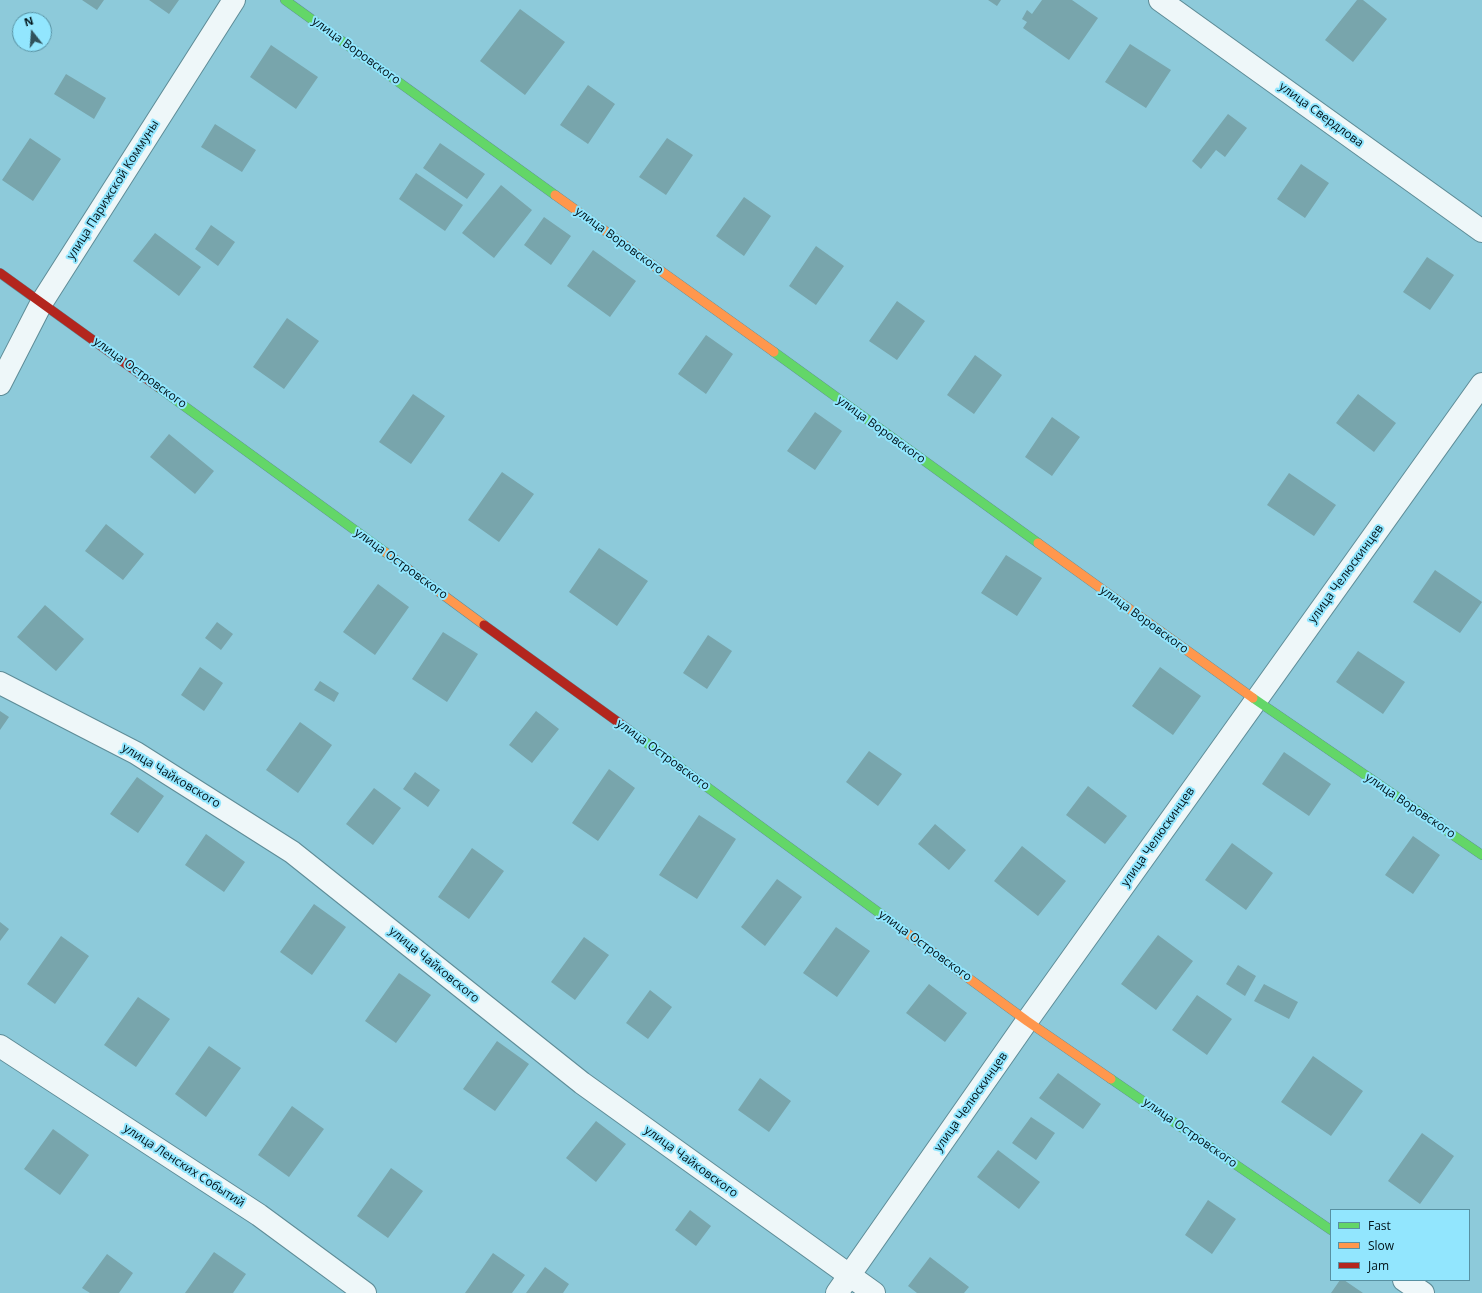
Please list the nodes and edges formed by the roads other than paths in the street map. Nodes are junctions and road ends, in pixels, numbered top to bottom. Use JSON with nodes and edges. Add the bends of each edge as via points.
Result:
{"nodes":[{"id":1,"x":234,"y":0,"type":"edge"},
{"id":2,"x":285,"y":0,"type":"edge"},
{"id":3,"x":1160,"y":0,"type":"edge"},
{"id":4,"x":1482,"y":231,"type":"edge"},
{"id":5,"x":0,"y":273,"type":"edge"},
{"id":6,"x":42,"y":302,"type":"junction"},
{"id":7,"x":0,"y":384,"type":"edge"},
{"id":8,"x":1482,"y":384,"type":"edge"},
{"id":9,"x":0,"y":683,"type":"edge"},
{"id":10,"x":1256,"y":700,"type":"junction"},
{"id":11,"x":1482,"y":855,"type":"edge"},
{"id":12,"x":1027,"y":1021,"type":"junction"},
{"id":13,"x":0,"y":1046,"type":"edge"},
{"id":14,"x":1330,"y":1229,"type":"edge"},
{"id":15,"x":1405,"y":1281,"type":"edge"},
{"id":16,"x":843,"y":1284,"type":"edge"},
{"id":17,"x":365,"y":1293,"type":"edge"},
{"id":18,"x":874,"y":1293,"type":"edge"},
{"id":19,"x":1423,"y":1293,"type":"edge"}],
"edges":[{"from":1,"to":6,"type":"street","name":"улица Парижской Коммуны"},
{"from":2,"to":10,"type":"street","name":"улица Воровского"},
{"from":3,"to":4,"type":"street","name":"улица Свердлова"},
{"from":5,"to":6,"type":"street","name":"улица Островского"},
{"from":6,"to":7,"type":"street","name":"улица Парижской Коммуны"},
{"from":6,"to":12,"type":"street","name":"улица Островского"},
{"from":8,"to":10,"type":"street","name":"улица Челюскинцев"},
{"from":9,"to":16,"type":"street","name":"улица Чайковского","via":[[136,753],[292,852],[582,1083]]},
{"from":10,"to":11,"type":"street","name":"улица Воровского"},
{"from":10,"to":12,"type":"street","name":"улица Челюскинцев"},
{"from":12,"to":14,"type":"street","name":"улица Островского"},
{"from":12,"to":16,"type":"street","name":"улица Челюскинцев"},
{"from":13,"to":17,"type":"street","name":"улица Ленских Событий","via":[[259,1215]]},
{"from":15,"to":19,"type":"street"},
{"from":16,"to":18,"type":"street","name":"улица Чайковского"}]}
